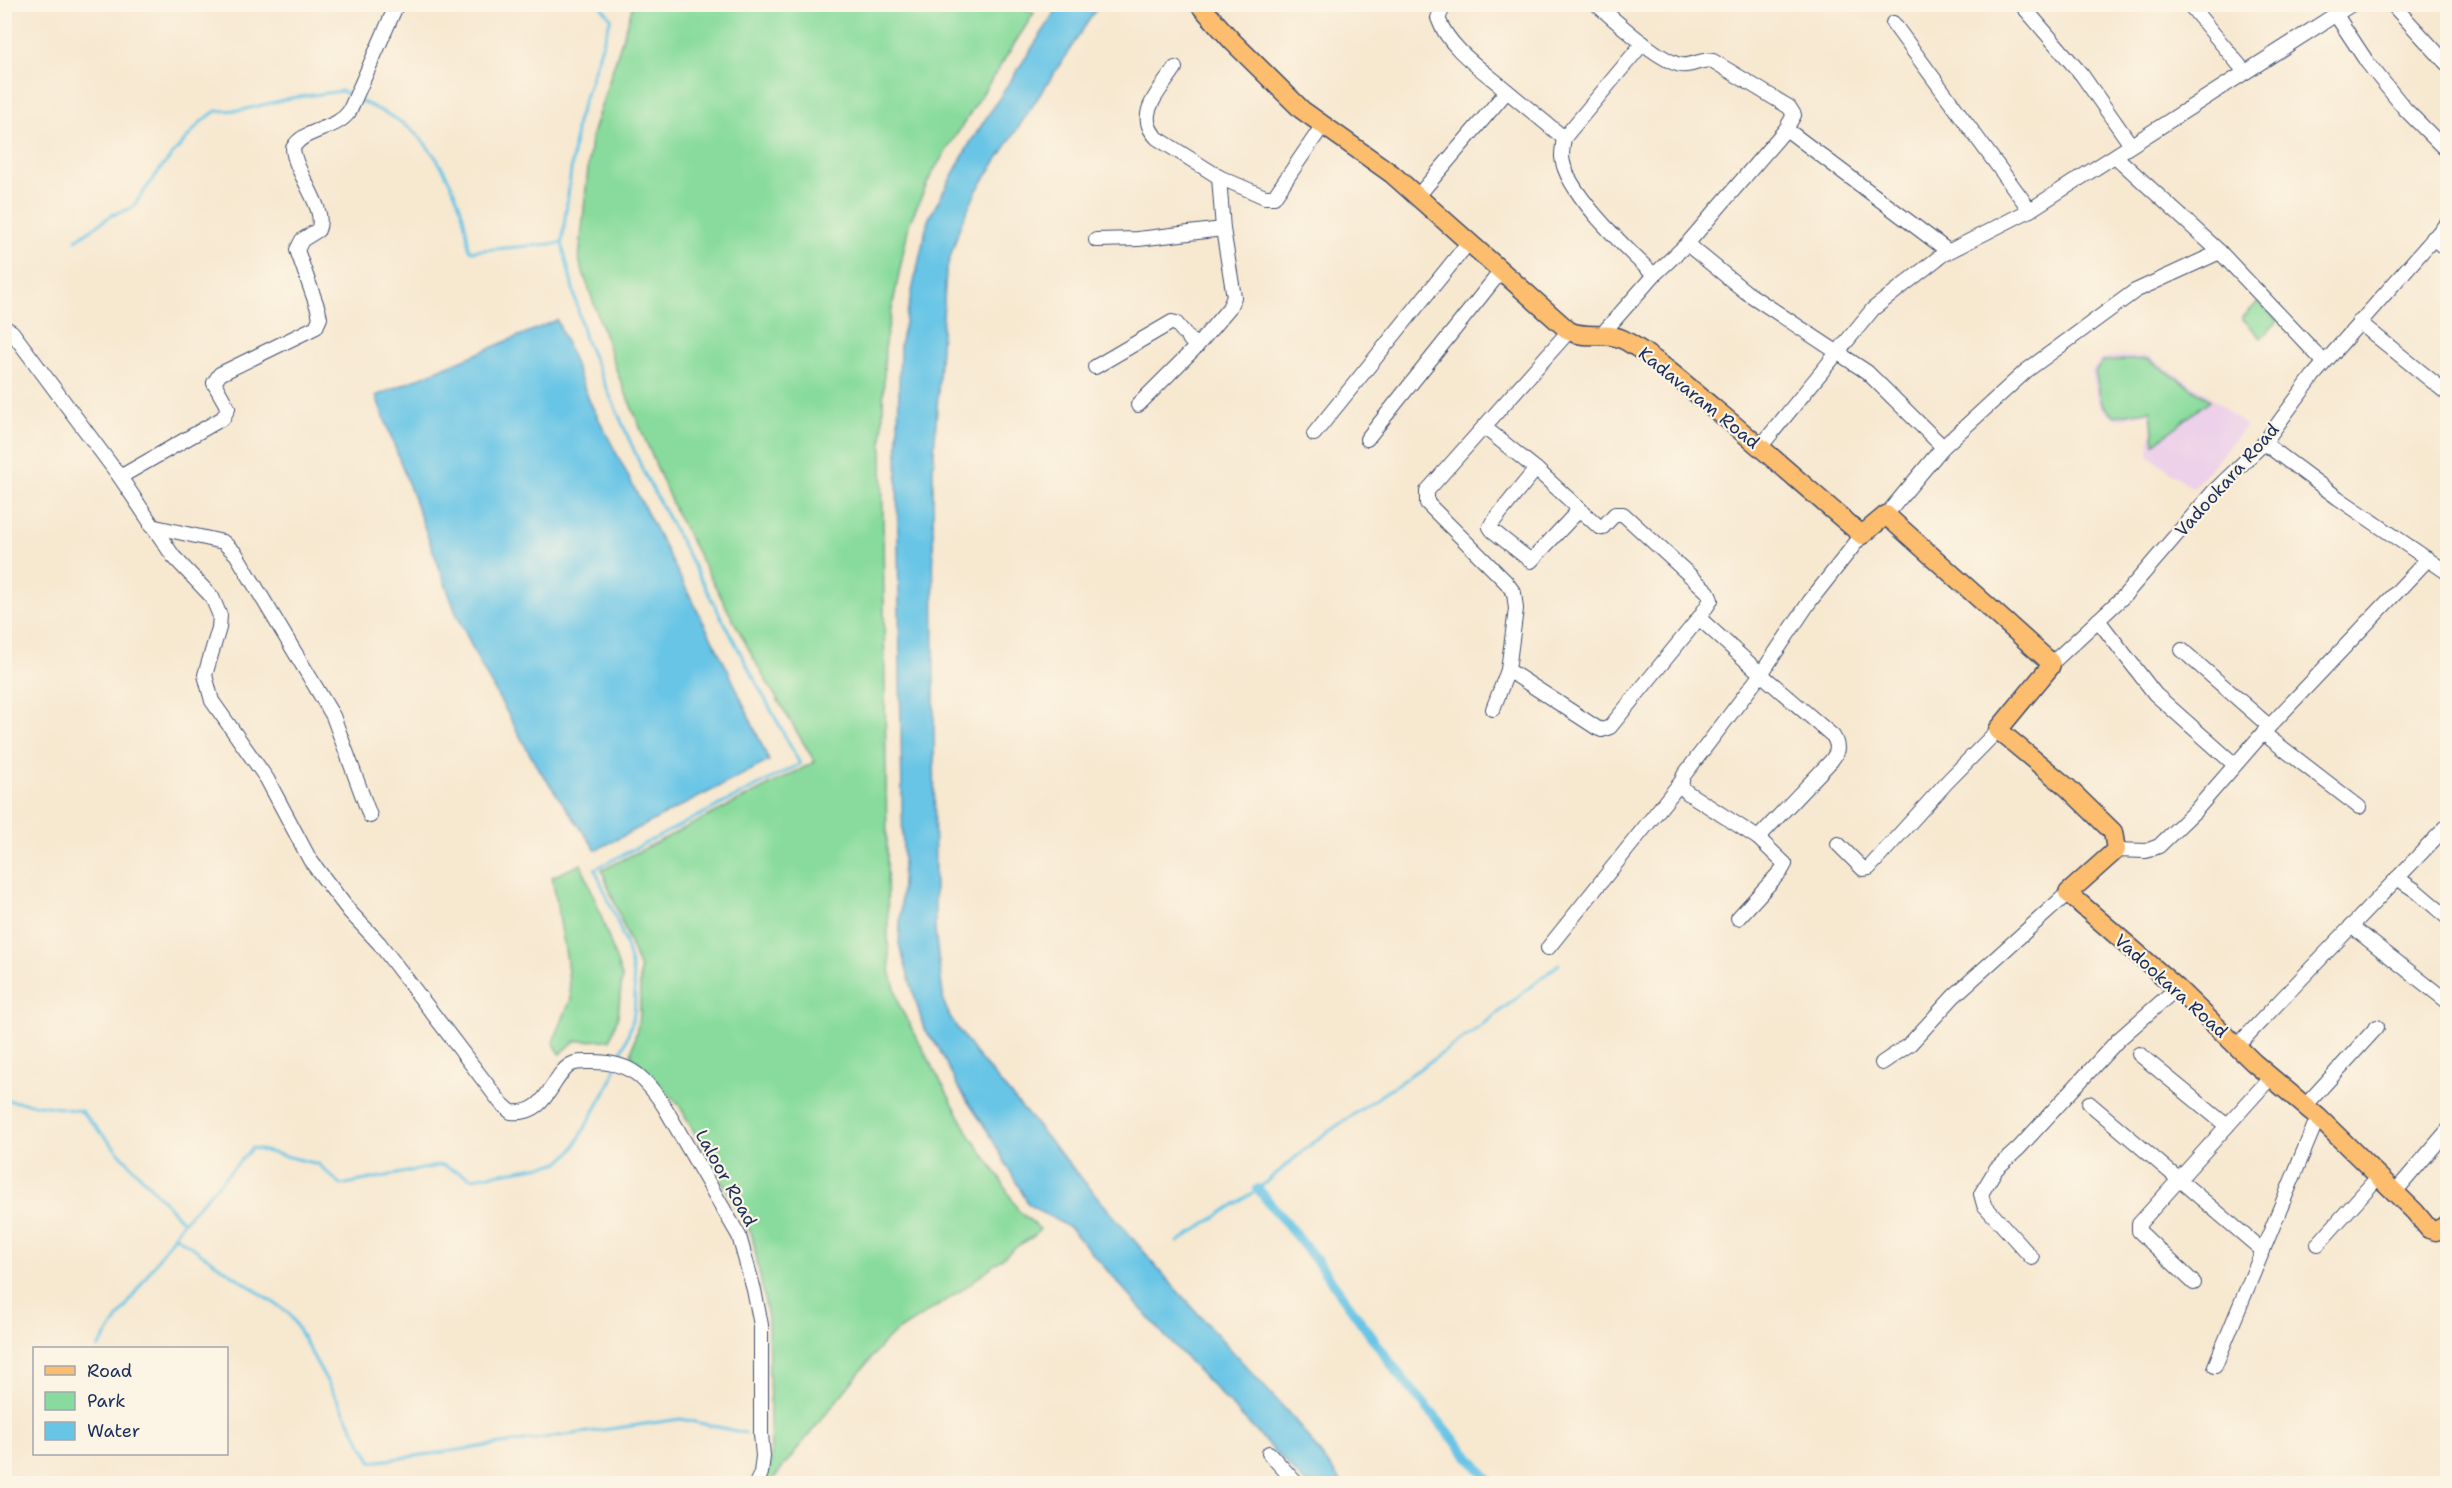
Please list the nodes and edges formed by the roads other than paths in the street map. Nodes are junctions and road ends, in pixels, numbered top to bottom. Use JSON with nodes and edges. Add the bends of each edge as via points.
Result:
{"nodes":[{"id":1,"x":397,"y":4,"type":"edge"},
{"id":2,"x":1199,"y":4,"type":"edge"},
{"id":3,"x":1445,"y":4,"type":"edge"},
{"id":4,"x":1596,"y":4,"type":"edge"},
{"id":5,"x":2021,"y":4,"type":"edge"},
{"id":6,"x":2189,"y":4,"type":"edge"},
{"id":7,"x":2352,"y":4,"type":"edge"},
{"id":8,"x":2391,"y":4,"type":"edge"},
{"id":9,"x":2336,"y":15,"type":"junction"},
{"id":10,"x":1893,"y":22,"type":"dead end"},
{"id":11,"x":1643,"y":43,"type":"junction"},
{"id":12,"x":2448,"y":65,"type":"edge"},
{"id":13,"x":1175,"y":68,"type":"dead end"},
{"id":14,"x":2245,"y":72,"type":"junction"},
{"id":15,"x":1507,"y":91,"type":"junction"},
{"id":16,"x":1323,"y":125,"type":"junction"},
{"id":17,"x":1786,"y":129,"type":"junction"},
{"id":18,"x":1564,"y":138,"type":"junction"},
{"id":19,"x":2131,"y":145,"type":"junction"},
{"id":20,"x":2448,"y":152,"type":"edge"},
{"id":21,"x":2115,"y":156,"type":"junction"},
{"id":22,"x":1219,"y":177,"type":"junction"},
{"id":23,"x":1417,"y":196,"type":"junction"},
{"id":24,"x":2030,"y":210,"type":"junction"},
{"id":25,"x":2448,"y":222,"type":"edge"},
{"id":26,"x":1223,"y":229,"type":"junction"},
{"id":27,"x":2433,"y":238,"type":"junction"},
{"id":28,"x":1096,"y":240,"type":"dead end"},
{"id":29,"x":1469,"y":242,"type":"junction"},
{"id":30,"x":1688,"y":244,"type":"junction"},
{"id":31,"x":1948,"y":251,"type":"junction"},
{"id":32,"x":2448,"y":251,"type":"edge"},
{"id":33,"x":2220,"y":252,"type":"junction"},
{"id":34,"x":1501,"y":271,"type":"junction"},
{"id":35,"x":1654,"y":275,"type":"junction"},
{"id":36,"x":2360,"y":321,"type":"junction"},
{"id":37,"x":4,"y":327,"type":"edge"},
{"id":38,"x":1569,"y":332,"type":"junction"},
{"id":39,"x":1603,"y":333,"type":"junction"},
{"id":40,"x":1196,"y":347,"type":"junction"},
{"id":41,"x":1837,"y":351,"type":"junction"},
{"id":42,"x":2325,"y":362,"type":"junction"},
{"id":43,"x":1095,"y":367,"type":"dead end"},
{"id":44,"x":2448,"y":394,"type":"edge"},
{"id":45,"x":1138,"y":405,"type":"dead end"},
{"id":46,"x":1484,"y":427,"type":"junction"},
{"id":47,"x":1314,"y":434,"type":"dead end"},
{"id":48,"x":1367,"y":439,"type":"dead end"},
{"id":49,"x":2264,"y":443,"type":"junction"},
{"id":50,"x":1761,"y":446,"type":"junction"},
{"id":51,"x":1944,"y":447,"type":"junction"},
{"id":52,"x":1536,"y":469,"type":"junction"},
{"id":53,"x":120,"y":477,"type":"junction"},
{"id":54,"x":1580,"y":509,"type":"junction"},
{"id":55,"x":1886,"y":515,"type":"junction"},
{"id":56,"x":151,"y":526,"type":"junction"},
{"id":57,"x":1862,"y":535,"type":"junction"},
{"id":58,"x":2428,"y":559,"type":"junction"},
{"id":59,"x":2448,"y":573,"type":"edge"},
{"id":60,"x":1699,"y":618,"type":"junction"},
{"id":61,"x":2098,"y":620,"type":"junction"},
{"id":62,"x":2182,"y":650,"type":"dead end"},
{"id":63,"x":2051,"y":664,"type":"junction"},
{"id":64,"x":1508,"y":670,"type":"junction"},
{"id":65,"x":1761,"y":674,"type":"junction"},
{"id":66,"x":1493,"y":710,"type":"dead end"},
{"id":67,"x":1998,"y":730,"type":"junction"},
{"id":68,"x":2266,"y":730,"type":"junction"},
{"id":69,"x":2235,"y":765,"type":"junction"},
{"id":70,"x":1681,"y":782,"type":"junction"},
{"id":71,"x":2359,"y":807,"type":"dead end"},
{"id":72,"x":370,"y":816,"type":"dead end"},
{"id":73,"x":2448,"y":825,"type":"edge"},
{"id":74,"x":1758,"y":838,"type":"junction"},
{"id":75,"x":1838,"y":844,"type":"dead end"},
{"id":76,"x":2116,"y":850,"type":"junction"},
{"id":77,"x":2397,"y":878,"type":"junction"},
{"id":78,"x":2068,"y":893,"type":"junction"},
{"id":79,"x":1738,"y":918,"type":"dead end"},
{"id":80,"x":2448,"y":918,"type":"edge"},
{"id":81,"x":2351,"y":926,"type":"junction"},
{"id":82,"x":1548,"y":948,"type":"dead end"},
{"id":83,"x":2177,"y":988,"type":"junction"},
{"id":84,"x":2448,"y":1002,"type":"edge"},
{"id":85,"x":2377,"y":1027,"type":"dead end"},
{"id":86,"x":2237,"y":1046,"type":"junction"},
{"id":87,"x":2139,"y":1054,"type":"dead end"},
{"id":88,"x":1882,"y":1063,"type":"dead end"},
{"id":89,"x":2271,"y":1077,"type":"junction"},
{"id":90,"x":2090,"y":1103,"type":"dead end"},
{"id":91,"x":2311,"y":1111,"type":"junction"},
{"id":92,"x":2227,"y":1126,"type":"junction"},
{"id":93,"x":2448,"y":1130,"type":"edge"},
{"id":94,"x":2378,"y":1177,"type":"junction"},
{"id":95,"x":2179,"y":1180,"type":"junction"},
{"id":96,"x":2395,"y":1192,"type":"junction"},
{"id":97,"x":2448,"y":1224,"type":"edge"},
{"id":98,"x":2318,"y":1244,"type":"dead end"},
{"id":99,"x":2263,"y":1251,"type":"junction"},
{"id":100,"x":2032,"y":1258,"type":"dead end"},
{"id":101,"x":2194,"y":1283,"type":"dead end"},
{"id":102,"x":2215,"y":1366,"type":"dead end"},
{"id":103,"x":1269,"y":1453,"type":"dead end"},
{"id":104,"x":756,"y":1484,"type":"edge"},
{"id":105,"x":1297,"y":1484,"type":"edge"}],
"edges":[{"from":1,"to":53,"type":"street","via":[[345,117],[301,138],[293,148],[296,166],[320,214],[318,230],[302,240],[297,250],[318,309],[316,327],[220,374],[214,383],[228,408],[223,418]]},
{"from":2,"to":16,"type":"main road","via":[[1302,110]]},
{"from":3,"to":15,"type":"street","via":[[1438,18],[1442,30]]},
{"from":4,"to":11,"type":"street"},
{"from":5,"to":19,"type":"street","via":[[2082,75]]},
{"from":6,"to":14,"type":"street"},
{"from":7,"to":9,"type":"street"},
{"from":8,"to":12,"type":"street"},
{"from":9,"to":14,"type":"street"},
{"from":9,"to":20,"type":"street","via":[[2405,109]]},
{"from":10,"to":24,"type":"street"},
{"from":11,"to":17,"type":"street","via":[[1676,64],[1707,60],[1723,66],[1794,112]]},
{"from":11,"to":18,"type":"street"},
{"from":13,"to":22,"type":"street","via":[[1148,111],[1149,130]]},
{"from":14,"to":19,"type":"street"},
{"from":15,"to":18,"type":"street"},
{"from":15,"to":23,"type":"street"},
{"from":16,"to":22,"type":"street","via":[[1274,197],[1265,197]]},
{"from":16,"to":23,"type":"main road"},
{"from":17,"to":30,"type":"street"},
{"from":17,"to":31,"type":"street"},
{"from":18,"to":35,"type":"street","via":[[1562,157],[1566,171],[1585,202]]},
{"from":19,"to":21,"type":"street"},
{"from":21,"to":24,"type":"street"},
{"from":21,"to":33,"type":"street"},
{"from":22,"to":26,"type":"street"},
{"from":23,"to":29,"type":"main road"},
{"from":24,"to":31,"type":"street"},
{"from":25,"to":27,"type":"street","name":"Vadookara Road"},
{"from":26,"to":28,"type":"street"},
{"from":26,"to":40,"type":"street","via":[[1234,297]]},
{"from":27,"to":32,"type":"street"},
{"from":27,"to":36,"type":"street","name":"Vadookara Road"},
{"from":29,"to":34,"type":"main road"},
{"from":29,"to":47,"type":"street"},
{"from":30,"to":35,"type":"street"},
{"from":30,"to":41,"type":"street","via":[[1746,292]]},
{"from":31,"to":41,"type":"street","via":[[1873,309]]},
{"from":33,"to":42,"type":"street"},
{"from":33,"to":51,"type":"street","via":[[2135,291],[2026,371]]},
{"from":34,"to":38,"type":"main road"},
{"from":34,"to":48,"type":"street"},
{"from":35,"to":39,"type":"street"},
{"from":36,"to":42,"type":"street","name":"Vadookara Road"},
{"from":36,"to":44,"type":"street"},
{"from":37,"to":53,"type":"street","via":[[12,332]]},
{"from":38,"to":39,"type":"main road","name":"Kadavaram Road"},
{"from":38,"to":46,"type":"street"},
{"from":39,"to":50,"type":"main road","name":"Kadavaram Road","via":[[1627,341]]},
{"from":40,"to":43,"type":"street","via":[[1172,322]]},
{"from":40,"to":45,"type":"street"},
{"from":41,"to":50,"type":"street"},
{"from":41,"to":51,"type":"street","via":[[1867,372]]},
{"from":42,"to":49,"type":"street","name":"Vadookara Road"},
{"from":46,"to":52,"type":"street"},
{"from":46,"to":64,"type":"street","via":[[1426,496],[1427,503],[1514,593],[1516,609]]},
{"from":49,"to":58,"type":"street"},
{"from":49,"to":61,"type":"street","name":"Vadookara Road","via":[[2214,491],[2124,596]]},
{"from":50,"to":57,"type":"main road","name":"Kadavaram Road"},
{"from":51,"to":55,"type":"street"},
{"from":52,"to":54,"type":"street"},
{"from":52,"to":54,"type":"street","via":[[1492,523],[1493,531],[1531,561]]},
{"from":53,"to":56,"type":"street"},
{"from":54,"to":60,"type":"street","via":[[1602,528],[1615,514],[1623,514],[1711,596]]},
{"from":55,"to":57,"type":"main road"},
{"from":55,"to":63,"type":"main road"},
{"from":56,"to":72,"type":"street","via":[[223,542],[236,554],[333,716]]},
{"from":56,"to":104,"type":"street","name":"Laloor Road","via":[[212,597],[220,616],[205,675],[212,701],[267,779],[310,860],[501,1103],[511,1112],[534,1106],[575,1062],[618,1065],[638,1074],[659,1098],[739,1236],[761,1325],[763,1456]]},
{"from":57,"to":65,"type":"street","via":[[1810,601]]},
{"from":58,"to":59,"type":"street"},
{"from":58,"to":68,"type":"street"},
{"from":60,"to":64,"type":"street","via":[[1605,729],[1597,728]]},
{"from":60,"to":65,"type":"street"},
{"from":61,"to":63,"type":"street","name":"Vadookara Road"},
{"from":61,"to":69,"type":"street","via":[[2155,694]]},
{"from":62,"to":68,"type":"street"},
{"from":63,"to":67,"type":"main road","name":"Vadookara Road"},
{"from":64,"to":66,"type":"street"},
{"from":65,"to":70,"type":"street"},
{"from":65,"to":74,"type":"street","via":[[1838,744],[1831,761]]},
{"from":67,"to":75,"type":"street","name":"Vadookara Road","via":[[1869,868],[1863,869]]},
{"from":67,"to":76,"type":"main road","via":[[2068,788],[2113,832]]},
{"from":68,"to":69,"type":"street"},
{"from":68,"to":71,"type":"street"},
{"from":69,"to":76,"type":"street","via":[[2159,846],[2146,851]]},
{"from":70,"to":74,"type":"street","via":[[1688,793]]},
{"from":70,"to":82,"type":"street"},
{"from":73,"to":77,"type":"street"},
{"from":74,"to":79,"type":"street","via":[[1785,867]]},
{"from":76,"to":78,"type":"main road"},
{"from":77,"to":80,"type":"street"},
{"from":77,"to":81,"type":"street"},
{"from":78,"to":83,"type":"main road","name":"Vadookara Road"},
{"from":78,"to":88,"type":"street","via":[[1954,996],[1910,1044]]},
{"from":81,"to":84,"type":"street"},
{"from":81,"to":86,"type":"street"},
{"from":83,"to":86,"type":"main road","name":"Vadookara Road"},
{"from":83,"to":100,"type":"street","via":[[2118,1040],[1996,1169],[1981,1194],[1984,1205]]},
{"from":85,"to":91,"type":"street"},
{"from":86,"to":89,"type":"main road","name":"Vadookara Road"},
{"from":87,"to":92,"type":"street"},
{"from":89,"to":91,"type":"main road","name":"Vadookara Road"},
{"from":89,"to":92,"type":"street"},
{"from":90,"to":95,"type":"street"},
{"from":91,"to":94,"type":"main road","name":"Vadookara Road"},
{"from":91,"to":99,"type":"street"},
{"from":92,"to":95,"type":"street"},
{"from":93,"to":96,"type":"street"},
{"from":94,"to":96,"type":"main road","name":"Vadookara Road"},
{"from":94,"to":98,"type":"street"},
{"from":95,"to":99,"type":"street"},
{"from":95,"to":101,"type":"street","via":[[2138,1227]]},
{"from":96,"to":97,"type":"main road","name":"Vadookara Road","via":[[2428,1229],[2436,1231]]},
{"from":99,"to":102,"type":"street"},
{"from":103,"to":105,"type":"street"}]}
